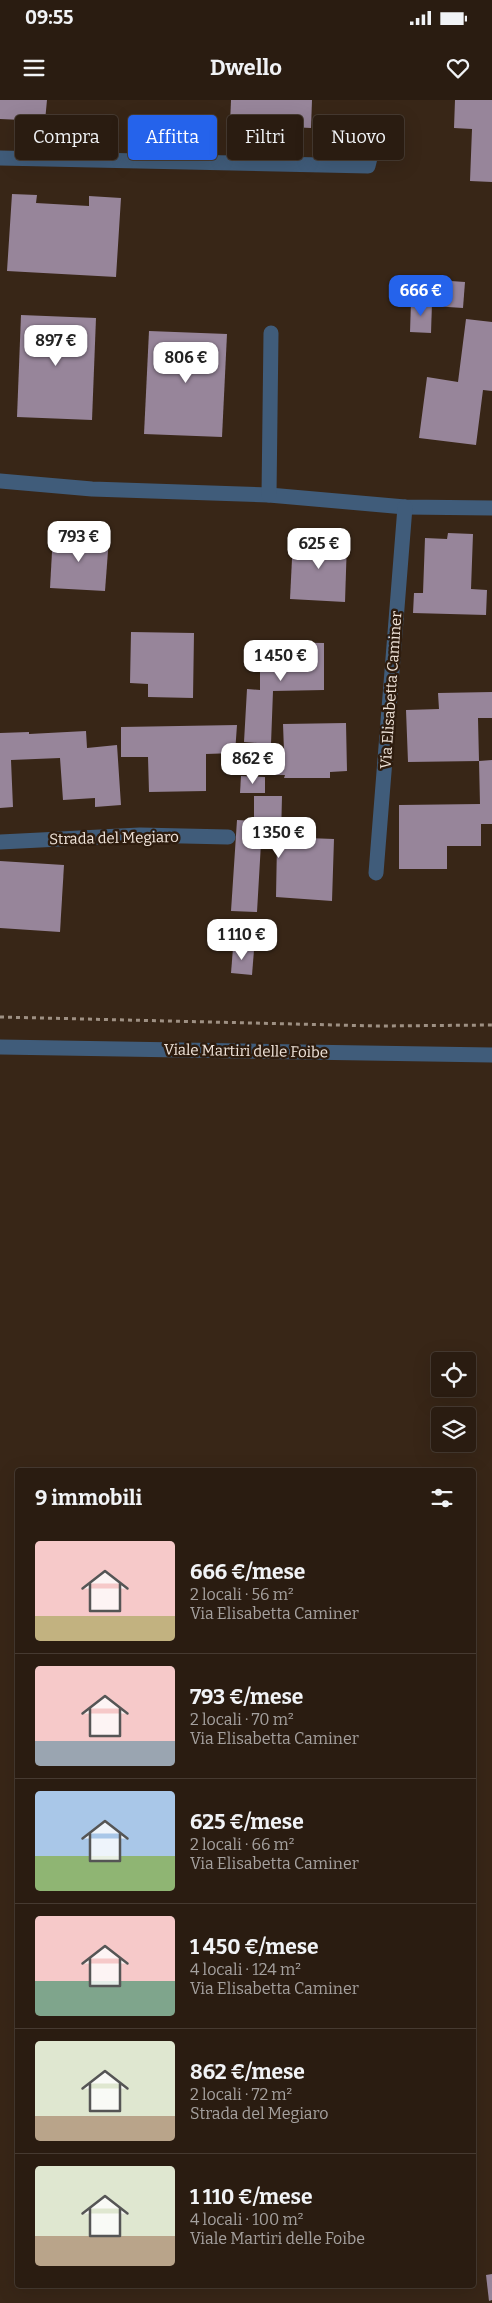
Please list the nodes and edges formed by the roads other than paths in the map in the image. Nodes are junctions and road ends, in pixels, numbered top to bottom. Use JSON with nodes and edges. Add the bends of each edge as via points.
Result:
{"nodes":[{"id":1,"x":0,"y":158,"type":"edge"},
{"id":2,"x":370,"y":160,"type":"edge"},
{"id":3,"x":271,"y":333,"type":"dead end"},
{"id":4,"x":0,"y":481,"type":"edge"},
{"id":5,"x":269,"y":495,"type":"junction"},
{"id":6,"x":405,"y":507,"type":"junction"},
{"id":7,"x":492,"y":508,"type":"edge"},
{"id":8,"x":228,"y":837,"type":"dead end"},
{"id":9,"x":0,"y":842,"type":"edge"},
{"id":10,"x":376,"y":874,"type":"dead end"},
{"id":11,"x":0,"y":1047,"type":"edge"},
{"id":12,"x":492,"y":1056,"type":"edge"}],
"edges":[{"from":1,"to":2,"type":"street","via":[[368,166]]},
{"from":3,"to":5,"type":"street"},
{"from":4,"to":5,"type":"street","via":[[92,490]]},
{"from":5,"to":6,"type":"street"},
{"from":6,"to":7,"type":"street"},
{"from":6,"to":10,"type":"street","name":"Via Elisabetta Caminer"},
{"from":8,"to":9,"type":"street","name":"Strada del Megiaro","via":[[140,835]]},
{"from":11,"to":12,"type":"street","name":"Viale Martiri delle Foibe"}]}
